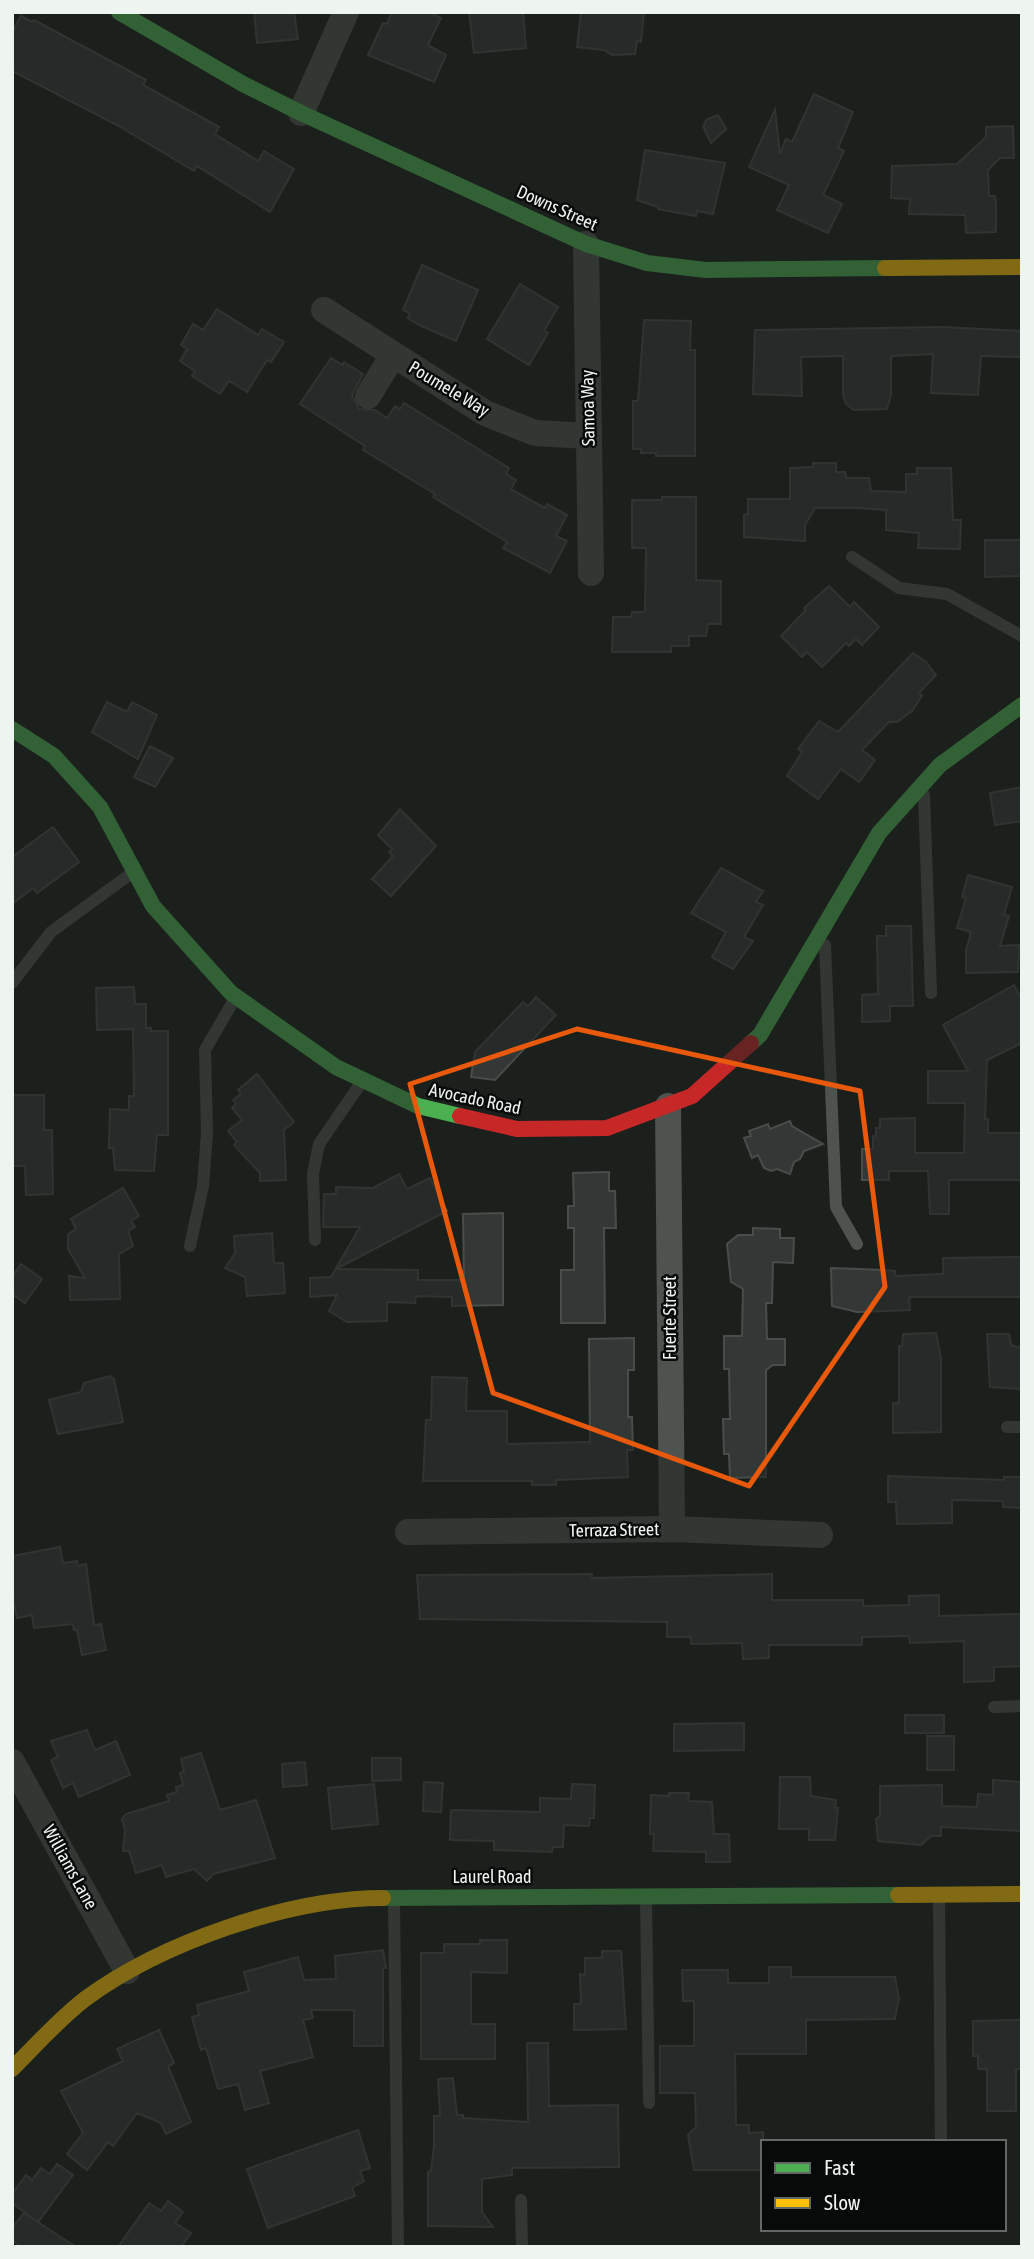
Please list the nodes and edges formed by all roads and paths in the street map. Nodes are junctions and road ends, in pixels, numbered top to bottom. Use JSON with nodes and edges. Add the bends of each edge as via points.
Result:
{"nodes":[{"id":1,"x":119,"y":12,"type":"edge"},
{"id":2,"x":346,"y":12,"type":"edge"},
{"id":3,"x":301,"y":113,"type":"junction"},
{"id":4,"x":586,"y":244,"type":"junction"},
{"id":5,"x":1022,"y":267,"type":"edge"},
{"id":6,"x":324,"y":310,"type":"dead end"},
{"id":7,"x":393,"y":355,"type":"junction"},
{"id":8,"x":368,"y":396,"type":"dead end"},
{"id":9,"x":588,"y":436,"type":"junction"},
{"id":10,"x":852,"y":557,"type":"dead end"},
{"id":11,"x":591,"y":573,"type":"dead end"},
{"id":12,"x":1022,"y":636,"type":"edge"},
{"id":13,"x":1022,"y":705,"type":"edge"},
{"id":14,"x":12,"y":729,"type":"edge"},
{"id":15,"x":923,"y":784,"type":"junction"},
{"id":16,"x":132,"y":872,"type":"junction"},
{"id":17,"x":824,"y":927,"type":"junction"},
{"id":18,"x":12,"y":983,"type":"edge"},
{"id":19,"x":931,"y":993,"type":"dead end"},
{"id":20,"x":236,"y":997,"type":"junction"},
{"id":21,"x":363,"y":1080,"type":"junction"},
{"id":22,"x":668,"y":1106,"type":"junction"},
{"id":23,"x":315,"y":1240,"type":"dead end"},
{"id":24,"x":857,"y":1244,"type":"dead end"},
{"id":25,"x":190,"y":1245,"type":"dead end"},
{"id":26,"x":1007,"y":1427,"type":"dead end"},
{"id":27,"x":1022,"y":1427,"type":"edge"},
{"id":28,"x":672,"y":1529,"type":"junction"},
{"id":29,"x":408,"y":1532,"type":"dead end"},
{"id":30,"x":820,"y":1535,"type":"dead end"},
{"id":31,"x":994,"y":1706,"type":"dead end"},
{"id":32,"x":1022,"y":1706,"type":"edge"},
{"id":33,"x":12,"y":1762,"type":"edge"},
{"id":34,"x":1022,"y":1894,"type":"edge"},
{"id":35,"x":939,"y":1895,"type":"junction"},
{"id":36,"x":646,"y":1896,"type":"junction"},
{"id":37,"x":394,"y":1897,"type":"junction"},
{"id":38,"x":127,"y":1971,"type":"junction"},
{"id":39,"x":12,"y":2068,"type":"edge"},
{"id":40,"x":649,"y":2103,"type":"dead end"},
{"id":41,"x":941,"y":2140,"type":"edge"},
{"id":42,"x":521,"y":2200,"type":"dead end"},
{"id":43,"x":398,"y":2247,"type":"edge"},
{"id":44,"x":522,"y":2247,"type":"edge"}],
"edges":[{"from":1,"to":3,"type":"street","name":"Downs Street"},
{"from":2,"to":3,"type":"street"},
{"from":3,"to":4,"type":"street","name":"Downs Street"},
{"from":4,"to":5,"type":"street","name":"Downs Street","via":[[647,262],[706,270]]},
{"from":4,"to":9,"type":"street","name":"Samoa Way"},
{"from":6,"to":7,"type":"street","name":"Poumele Way"},
{"from":7,"to":8,"type":"street","name":"Poumele Way"},
{"from":7,"to":9,"type":"street","name":"Poumele Way","via":[[485,413],[536,433]]},
{"from":9,"to":11,"type":"street","name":"Samoa Way"},
{"from":10,"to":12,"type":"lane","via":[[899,588],[947,594]]},
{"from":13,"to":15,"type":"street","name":"Avocado Road","via":[[940,765]]},
{"from":14,"to":16,"type":"street","name":"Avocado Road","via":[[54,756],[100,807]]},
{"from":15,"to":17,"type":"street","name":"Avocado Road","via":[[879,834]]},
{"from":15,"to":19,"type":"lane"},
{"from":16,"to":18,"type":"lane","via":[[51,932]]},
{"from":16,"to":20,"type":"street","name":"Avocado Road","via":[[153,905]]},
{"from":17,"to":22,"type":"street","name":"Avocado Road","via":[[760,1035],[692,1096]]},
{"from":17,"to":24,"type":"lane","via":[[836,1207]]},
{"from":20,"to":21,"type":"street","name":"Avocado Road","via":[[336,1067]]},
{"from":20,"to":25,"type":"lane","via":[[205,1050],[203,1186]]},
{"from":21,"to":22,"type":"street","name":"Avocado Road","via":[[418,1106],[517,1129],[607,1128]]},
{"from":21,"to":23,"type":"lane","via":[[319,1144],[313,1174]]},
{"from":22,"to":28,"type":"street","name":"Fuerte Street"},
{"from":26,"to":27,"type":"lane"},
{"from":28,"to":29,"type":"street","name":"Terraza Street"},
{"from":28,"to":30,"type":"street","name":"Terraza Street"},
{"from":31,"to":32,"type":"lane"},
{"from":33,"to":38,"type":"street","name":"Williams Lane"},
{"from":34,"to":35,"type":"street","name":"Laurel Road"},
{"from":35,"to":36,"type":"street","name":"Laurel Road"},
{"from":35,"to":41,"type":"lane"},
{"from":36,"to":37,"type":"street","name":"Laurel Road"},
{"from":36,"to":40,"type":"lane"},
{"from":37,"to":38,"type":"street","name":"Laurel Road","via":[[357,1898],[266,1915],[200,1936]]},
{"from":37,"to":43,"type":"lane"},
{"from":38,"to":39,"type":"street","name":"Laurel Road","via":[[85,2000]]},
{"from":42,"to":44,"type":"lane"}]}
